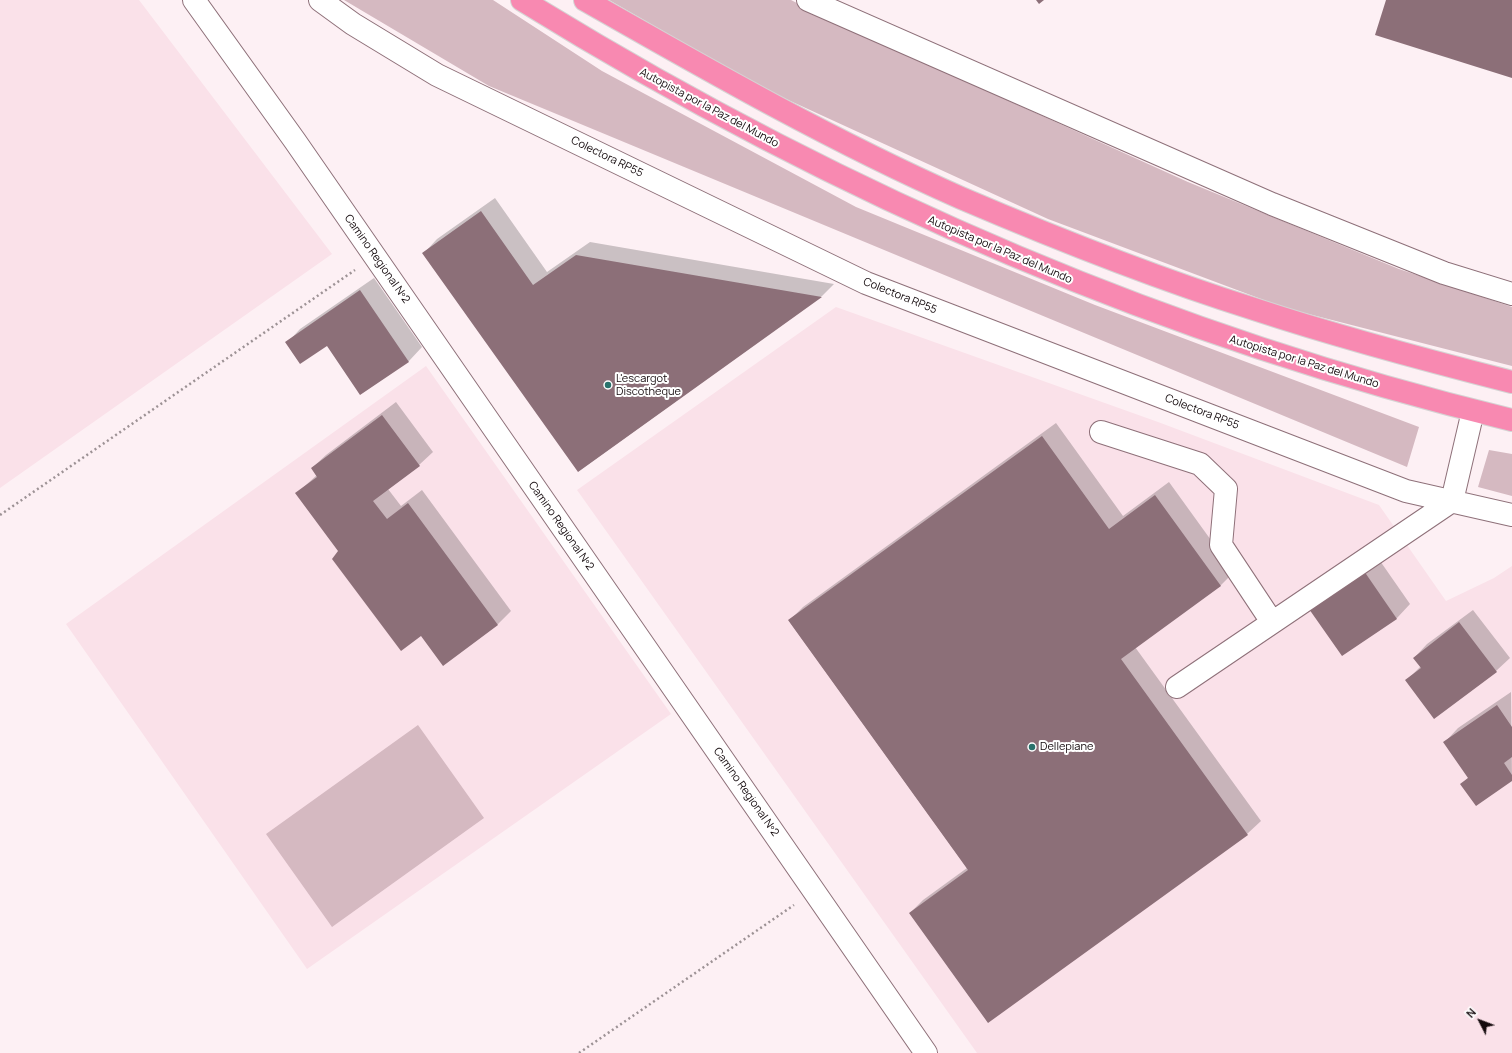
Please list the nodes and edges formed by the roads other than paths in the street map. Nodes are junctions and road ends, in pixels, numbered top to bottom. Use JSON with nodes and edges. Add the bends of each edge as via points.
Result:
{"nodes":[{"id":1,"x":194,"y":0,"type":"edge"},
{"id":2,"x":320,"y":0,"type":"edge"},
{"id":3,"x":522,"y":0,"type":"edge"},
{"id":4,"x":585,"y":0,"type":"edge"},
{"id":5,"x":808,"y":0,"type":"edge"},
{"id":6,"x":1512,"y":294,"type":"edge"},
{"id":7,"x":1512,"y":382,"type":"edge"},
{"id":8,"x":1473,"y":411,"type":"junction"},
{"id":9,"x":1512,"y":420,"type":"edge"},
{"id":10,"x":1101,"y":432,"type":"dead end"},
{"id":11,"x":1452,"y":501,"type":"junction"},
{"id":12,"x":1512,"y":515,"type":"edge"},
{"id":13,"x":1272,"y":622,"type":"junction"},
{"id":14,"x":1177,"y":687,"type":"dead end"},
{"id":15,"x":926,"y":1053,"type":"edge"}],
"edges":[{"from":1,"to":15,"type":"street","name":"Camino Regional Nº2","via":[[375,256]]},
{"from":2,"to":11,"type":"street","name":"Colectora RP55","via":[[353,24],[437,76],[866,284],[1406,491]]},
{"from":3,"to":8,"type":"highway","name":"Autopista por la Paz del Mundo","via":[[633,67],[826,170],[927,219],[1030,264],[1237,341],[1342,375]]},
{"from":4,"to":7,"type":"highway","via":[[765,100],[960,197],[1148,272],[1252,309]]},
{"from":5,"to":6,"type":"street","via":[[1272,204],[1444,273]]},
{"from":8,"to":9,"type":"highway","name":"Autopista por la Paz del Mundo"},
{"from":8,"to":11,"type":"street"},
{"from":10,"to":13,"type":"street","via":[[1200,464],[1226,489],[1221,545]]},
{"from":11,"to":12,"type":"street","name":"Colectora RP55"},
{"from":11,"to":13,"type":"street"},
{"from":13,"to":14,"type":"street"}]}
